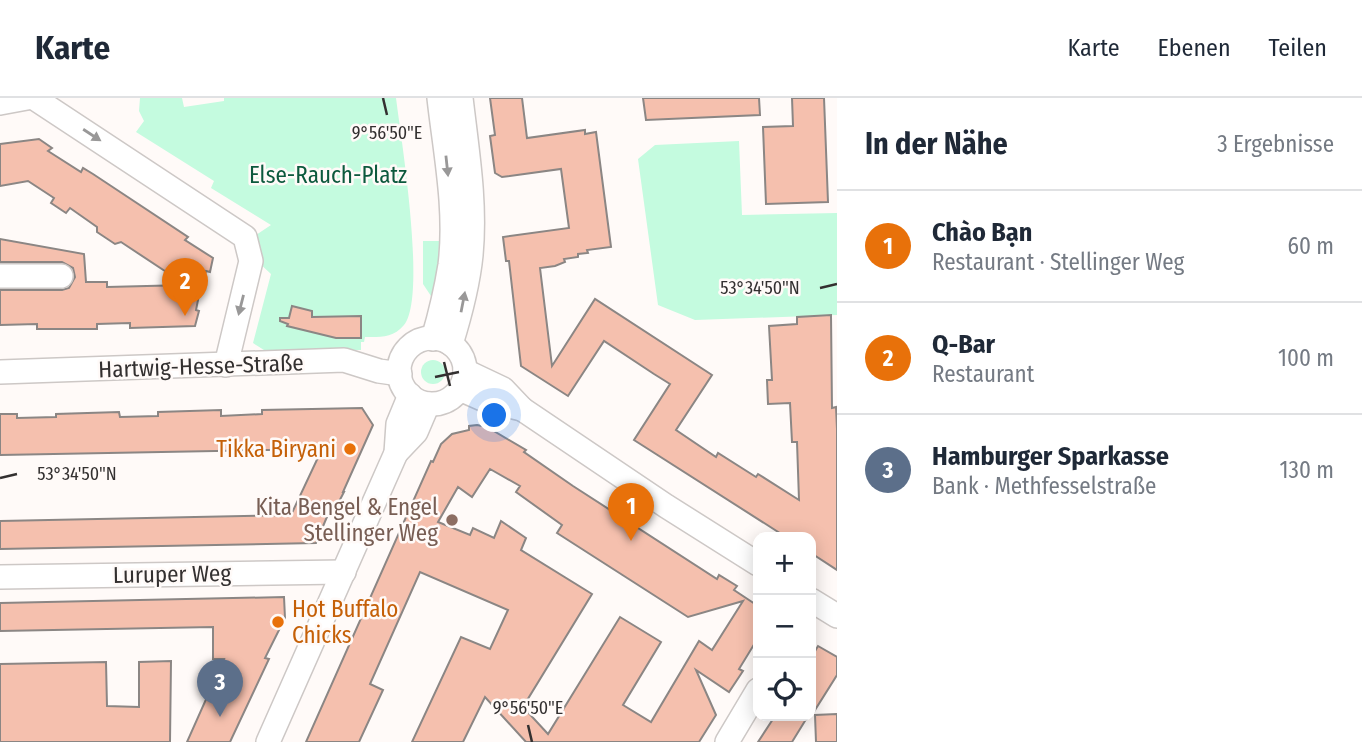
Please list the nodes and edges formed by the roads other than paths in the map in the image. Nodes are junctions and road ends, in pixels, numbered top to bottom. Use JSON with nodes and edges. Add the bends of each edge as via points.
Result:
{"nodes":[{"id":1,"x":27,"y":98,"type":"edge"},
{"id":2,"x":34,"y":98,"type":"edge"},
{"id":3,"x":439,"y":98,"type":"edge"},
{"id":4,"x":461,"y":98,"type":"edge"},
{"id":5,"x":0,"y":103,"type":"edge"},
{"id":6,"x":0,"y":276,"type":"edge"},
{"id":7,"x":61,"y":276,"type":"dead end"},
{"id":8,"x":442,"y":342,"type":"junction"},
{"id":9,"x":226,"y":365,"type":"junction"},
{"id":10,"x":0,"y":372,"type":"edge"},
{"id":11,"x":400,"y":374,"type":"junction"},
{"id":12,"x":462,"y":380,"type":"junction"},
{"id":13,"x":419,"y":399,"type":"junction"},
{"id":14,"x":753,"y":561,"type":"edge"},
{"id":15,"x":344,"y":572,"type":"junction"},
{"id":16,"x":0,"y":577,"type":"edge"},
{"id":17,"x":816,"y":604,"type":"edge"},
{"id":18,"x":837,"y":616,"type":"edge"},
{"id":19,"x":753,"y":698,"type":"edge"},
{"id":20,"x":268,"y":742,"type":"edge"},
{"id":21,"x":727,"y":742,"type":"edge"}],
"edges":[{"from":1,"to":5,"type":"street"},
{"from":2,"to":9,"type":"street","one_way":true,"via":[[245,237],[251,261]]},
{"from":3,"to":8,"type":"street","one_way":true,"via":[[451,237]]},
{"from":8,"to":4,"type":"street","one_way":true,"via":[[461,311],[473,237]]},
{"from":6,"to":7,"type":"street"},
{"from":8,"to":11,"type":"street","via":[[418,342],[407,351]]},
{"from":8,"to":12,"type":"street","via":[[461,356]]},
{"from":9,"to":10,"type":"street","name":"Hartwig-Hesse-Straße"},
{"from":9,"to":11,"type":"street","name":"Hartwig-Hesse-Straße","via":[[344,360]]},
{"from":11,"to":13,"type":"street","via":[[403,385]]},
{"from":12,"to":13,"type":"street","via":[[446,401]]},
{"from":12,"to":14,"type":"street","via":[[503,389],[522,409]]},
{"from":13,"to":15,"type":"street","via":[[416,432],[396,453]]},
{"from":15,"to":16,"type":"street","name":"Luruper Weg"},
{"from":15,"to":20,"type":"street"},
{"from":17,"to":18,"type":"street"},
{"from":19,"to":21,"type":"street"}]}
